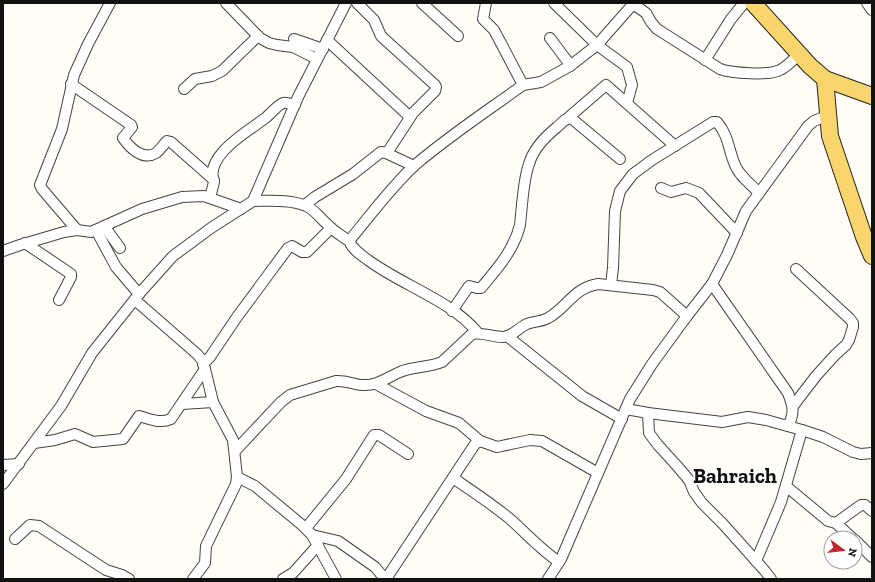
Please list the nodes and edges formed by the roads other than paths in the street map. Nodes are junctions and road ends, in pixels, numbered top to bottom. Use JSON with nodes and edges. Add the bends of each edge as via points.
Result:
{"nodes":[{"id":1,"x":110,"y":3,"type":"edge"},
{"id":2,"x":226,"y":3,"type":"edge"},
{"id":3,"x":346,"y":3,"type":"edge"},
{"id":4,"x":357,"y":3,"type":"edge"},
{"id":5,"x":422,"y":3,"type":"edge"},
{"id":6,"x":486,"y":3,"type":"edge"},
{"id":7,"x":554,"y":3,"type":"edge"},
{"id":8,"x":633,"y":3,"type":"edge"},
{"id":9,"x":744,"y":3,"type":"edge"},
{"id":10,"x":753,"y":3,"type":"edge"},
{"id":11,"x":867,"y":3,"type":"edge"},
{"id":12,"x":872,"y":10,"type":"edge"},
{"id":13,"x":258,"y":36,"type":"junction"},
{"id":14,"x":458,"y":36,"type":"dead end"},
{"id":15,"x":550,"y":38,"type":"dead end"},
{"id":16,"x":294,"y":39,"type":"dead end"},
{"id":17,"x":325,"y":44,"type":"junction"},
{"id":18,"x":597,"y":45,"type":"junction"},
{"id":19,"x":799,"y":54,"type":"junction"},
{"id":20,"x":317,"y":59,"type":"junction"},
{"id":21,"x":705,"y":60,"type":"junction"},
{"id":22,"x":570,"y":66,"type":"junction"},
{"id":23,"x":826,"y":80,"type":"junction"},
{"id":24,"x":71,"y":84,"type":"junction"},
{"id":25,"x":523,"y":85,"type":"junction"},
{"id":26,"x":184,"y":89,"type":"dead end"},
{"id":27,"x":868,"y":91,"type":"edge"},
{"id":28,"x":627,"y":103,"type":"junction"},
{"id":29,"x":295,"y":105,"type":"junction"},
{"id":30,"x":828,"y":115,"type":"junction"},
{"id":31,"x":410,"y":117,"type":"junction"},
{"id":32,"x":569,"y":117,"type":"junction"},
{"id":33,"x":675,"y":146,"type":"junction"},
{"id":34,"x":387,"y":153,"type":"junction"},
{"id":35,"x":620,"y":159,"type":"dead end"},
{"id":36,"x":414,"y":166,"type":"junction"},
{"id":37,"x":214,"y":180,"type":"junction"},
{"id":38,"x":661,"y":188,"type":"dead end"},
{"id":39,"x":759,"y":192,"type":"junction"},
{"id":40,"x":210,"y":198,"type":"junction"},
{"id":41,"x":253,"y":201,"type":"junction"},
{"id":42,"x":305,"y":205,"type":"junction"},
{"id":43,"x":241,"y":209,"type":"junction"},
{"id":44,"x":100,"y":228,"type":"junction"},
{"id":45,"x":331,"y":228,"type":"junction"},
{"id":46,"x":77,"y":230,"type":"junction"},
{"id":47,"x":737,"y":233,"type":"junction"},
{"id":48,"x":349,"y":241,"type":"junction"},
{"id":49,"x":25,"y":244,"type":"junction"},
{"id":50,"x":120,"y":248,"type":"dead end"},
{"id":51,"x":871,"y":250,"type":"edge"},
{"id":52,"x":3,"y":251,"type":"edge"},
{"id":53,"x":796,"y":269,"type":"dead end"},
{"id":54,"x":712,"y":284,"type":"junction"},
{"id":55,"x":611,"y":285,"type":"junction"},
{"id":56,"x":137,"y":297,"type":"junction"},
{"id":57,"x":59,"y":300,"type":"dead end"},
{"id":58,"x":452,"y":311,"type":"junction"},
{"id":59,"x":687,"y":316,"type":"junction"},
{"id":60,"x":478,"y":333,"type":"junction"},
{"id":61,"x":508,"y":336,"type":"junction"},
{"id":62,"x":204,"y":366,"type":"junction"},
{"id":63,"x":376,"y":384,"type":"junction"},
{"id":64,"x":213,"y":402,"type":"junction"},
{"id":65,"x":182,"y":404,"type":"junction"},
{"id":66,"x":793,"y":406,"type":"junction"},
{"id":67,"x":624,"y":414,"type":"junction"},
{"id":68,"x":648,"y":414,"type":"junction"},
{"id":69,"x":648,"y":425,"type":"junction"},
{"id":70,"x":788,"y":426,"type":"junction"},
{"id":71,"x":802,"y":430,"type":"junction"},
{"id":72,"x":480,"y":442,"type":"junction"},
{"id":73,"x":34,"y":443,"type":"junction"},
{"id":74,"x":235,"y":451,"type":"junction"},
{"id":75,"x":872,"y":453,"type":"edge"},
{"id":76,"x":408,"y":454,"type":"dead end"},
{"id":77,"x":18,"y":464,"type":"junction"},
{"id":78,"x":3,"y":465,"type":"edge"},
{"id":79,"x":598,"y":474,"type":"junction"},
{"id":80,"x":237,"y":477,"type":"junction"},
{"id":81,"x":453,"y":478,"type":"junction"},
{"id":82,"x":3,"y":484,"type":"edge"},
{"id":83,"x":786,"y":486,"type":"junction"},
{"id":84,"x":872,"y":511,"type":"edge"},
{"id":85,"x":836,"y":523,"type":"junction"},
{"id":86,"x":843,"y":530,"type":"edge"},
{"id":87,"x":309,"y":532,"type":"junction"},
{"id":88,"x":15,"y":539,"type":"dead end"},
{"id":89,"x":318,"y":545,"type":"junction"},
{"id":90,"x":863,"y":548,"type":"edge"},
{"id":91,"x":872,"y":557,"type":"edge"},
{"id":92,"x":756,"y":561,"type":"junction"},
{"id":93,"x":559,"y":562,"type":"junction"},
{"id":94,"x":129,"y":579,"type":"edge"},
{"id":95,"x":193,"y":579,"type":"edge"},
{"id":96,"x":283,"y":579,"type":"edge"},
{"id":97,"x":336,"y":579,"type":"edge"},
{"id":98,"x":385,"y":579,"type":"edge"},
{"id":99,"x":548,"y":579,"type":"edge"},
{"id":100,"x":771,"y":579,"type":"edge"}],
"edges":[{"from":1,"to":24,"type":"street","via":[[88,44]]},
{"from":2,"to":13,"type":"street"},
{"from":3,"to":17,"type":"street"},
{"from":4,"to":31,"type":"street","via":[[374,20],[382,36],[435,85],[435,91]]},
{"from":5,"to":14,"type":"street"},
{"from":6,"to":25,"type":"street","via":[[484,22],[494,30]]},
{"from":7,"to":18,"type":"street"},
{"from":8,"to":18,"type":"street"},
{"from":8,"to":21,"type":"street","via":[[646,13],[657,29]]},
{"from":9,"to":21,"type":"street"},
{"from":10,"to":19,"type":"main road"},
{"from":11,"to":12,"type":"street"},
{"from":13,"to":20,"type":"street","via":[[269,43],[293,47]]},
{"from":13,"to":26,"type":"street","via":[[222,71],[212,76],[195,78]]},
{"from":15,"to":22,"type":"street"},
{"from":16,"to":17,"type":"street"},
{"from":17,"to":20,"type":"street"},
{"from":17,"to":31,"type":"street"},
{"from":18,"to":22,"type":"street"},
{"from":18,"to":28,"type":"street","via":[[627,67],[632,85]]},
{"from":19,"to":21,"type":"street","via":[[779,71],[770,73],[728,72]]},
{"from":19,"to":23,"type":"main road"},
{"from":20,"to":29,"type":"street"},
{"from":22,"to":25,"type":"street","via":[[541,82]]},
{"from":23,"to":27,"type":"main road"},
{"from":23,"to":30,"type":"main road"},
{"from":24,"to":37,"type":"street","via":[[131,125],[123,138],[140,154],[148,156],[156,153],[167,141],[171,142]]},
{"from":24,"to":46,"type":"street","via":[[62,129],[40,185]]},
{"from":25,"to":36,"type":"street"},
{"from":28,"to":32,"type":"street","via":[[606,85]]},
{"from":28,"to":33,"type":"street"},
{"from":29,"to":37,"type":"street","via":[[281,104],[222,152],[214,165]]},
{"from":29,"to":41,"type":"street"},
{"from":30,"to":39,"type":"street","via":[[808,126]]},
{"from":30,"to":51,"type":"main road","via":[[830,136],[864,237]]},
{"from":31,"to":34,"type":"street"},
{"from":32,"to":35,"type":"street"},
{"from":32,"to":58,"type":"street","via":[[546,137],[530,159],[518,234],[504,259],[481,288],[469,286]]},
{"from":33,"to":39,"type":"street","via":[[712,122],[717,122],[727,137],[737,170]]},
{"from":33,"to":55,"type":"street","via":[[633,174],[620,191],[615,210]]},
{"from":34,"to":36,"type":"street"},
{"from":34,"to":42,"type":"street","via":[[382,152]]},
{"from":36,"to":48,"type":"street"},
{"from":37,"to":40,"type":"street"},
{"from":38,"to":47,"type":"street","via":[[671,192],[686,188],[699,193]]},
{"from":39,"to":47,"type":"street","via":[[746,211]]},
{"from":40,"to":43,"type":"street"},
{"from":40,"to":44,"type":"street","via":[[182,197],[142,209]]},
{"from":41,"to":42,"type":"street","via":[[294,202]]},
{"from":41,"to":43,"type":"street"},
{"from":42,"to":45,"type":"street"},
{"from":43,"to":56,"type":"street","via":[[173,256]]},
{"from":44,"to":46,"type":"street","via":[[91,232]]},
{"from":44,"to":50,"type":"street"},
{"from":44,"to":56,"type":"street","via":[[116,268]]},
{"from":45,"to":48,"type":"street"},
{"from":45,"to":62,"type":"street","via":[[307,252],[292,246],[288,248]]},
{"from":46,"to":49,"type":"street"},
{"from":47,"to":54,"type":"street"},
{"from":48,"to":58,"type":"street","via":[[355,250],[376,266]]},
{"from":49,"to":52,"type":"street"},
{"from":49,"to":57,"type":"street","via":[[71,274]]},
{"from":53,"to":66,"type":"street","via":[[850,319],[853,327],[846,345],[816,376]]},
{"from":54,"to":59,"type":"street"},
{"from":54,"to":66,"type":"street","via":[[788,393]]},
{"from":55,"to":59,"type":"street","via":[[660,292]]},
{"from":55,"to":61,"type":"street","via":[[588,285],[548,318],[528,323]]},
{"from":56,"to":62,"type":"street","via":[[197,354]]},
{"from":56,"to":73,"type":"street","via":[[92,353],[61,406]]},
{"from":58,"to":60,"type":"street","via":[[466,320]]},
{"from":59,"to":67,"type":"street","via":[[652,364],[630,399]]},
{"from":60,"to":61,"type":"street"},
{"from":60,"to":63,"type":"street","via":[[467,338],[442,362],[408,369]]},
{"from":61,"to":67,"type":"street","via":[[582,396],[598,406]]},
{"from":62,"to":64,"type":"street"},
{"from":62,"to":65,"type":"street"},
{"from":63,"to":72,"type":"street","via":[[426,411],[459,422]]},
{"from":63,"to":74,"type":"street","via":[[362,386],[343,380],[290,395]]},
{"from":64,"to":65,"type":"street"},
{"from":64,"to":74,"type":"street","via":[[229,429]]},
{"from":65,"to":73,"type":"street","via":[[171,420],[165,422],[139,416],[123,439],[93,442],[75,434]]},
{"from":66,"to":70,"type":"street","via":[[792,419]]},
{"from":67,"to":68,"type":"street"},
{"from":67,"to":69,"type":"street"},
{"from":67,"to":79,"type":"street"},
{"from":68,"to":69,"type":"street"},
{"from":68,"to":70,"type":"street","via":[[722,422],[748,417]]},
{"from":69,"to":92,"type":"street","via":[[649,433],[685,476],[702,503]]},
{"from":70,"to":71,"type":"street"},
{"from":71,"to":75,"type":"street","via":[[853,452]]},
{"from":71,"to":83,"type":"street"},
{"from":72,"to":79,"type":"street","via":[[497,447],[530,440],[542,441]]},
{"from":72,"to":81,"type":"street","via":[[475,444]]},
{"from":73,"to":77,"type":"street"},
{"from":74,"to":80,"type":"street"},
{"from":76,"to":87,"type":"street","via":[[379,435],[374,435]]},
{"from":77,"to":78,"type":"street"},
{"from":77,"to":82,"type":"street"},
{"from":79,"to":93,"type":"street"},
{"from":80,"to":87,"type":"street","via":[[254,486]]},
{"from":80,"to":95,"type":"street","via":[[206,546],[205,563]]},
{"from":81,"to":93,"type":"street","via":[[499,510],[542,550]]},
{"from":81,"to":98,"type":"street"},
{"from":83,"to":85,"type":"street","via":[[828,521]]},
{"from":83,"to":92,"type":"street"},
{"from":84,"to":85,"type":"street","via":[[861,505]]},
{"from":85,"to":86,"type":"street"},
{"from":87,"to":89,"type":"street"},
{"from":87,"to":98,"type":"street","via":[[338,541],[375,567]]},
{"from":88,"to":94,"type":"street","via":[[30,525],[39,526],[106,570]]},
{"from":89,"to":96,"type":"street","via":[[293,573]]},
{"from":89,"to":97,"type":"street"},
{"from":90,"to":91,"type":"street"},
{"from":92,"to":100,"type":"street"},
{"from":93,"to":99,"type":"street"}]}
